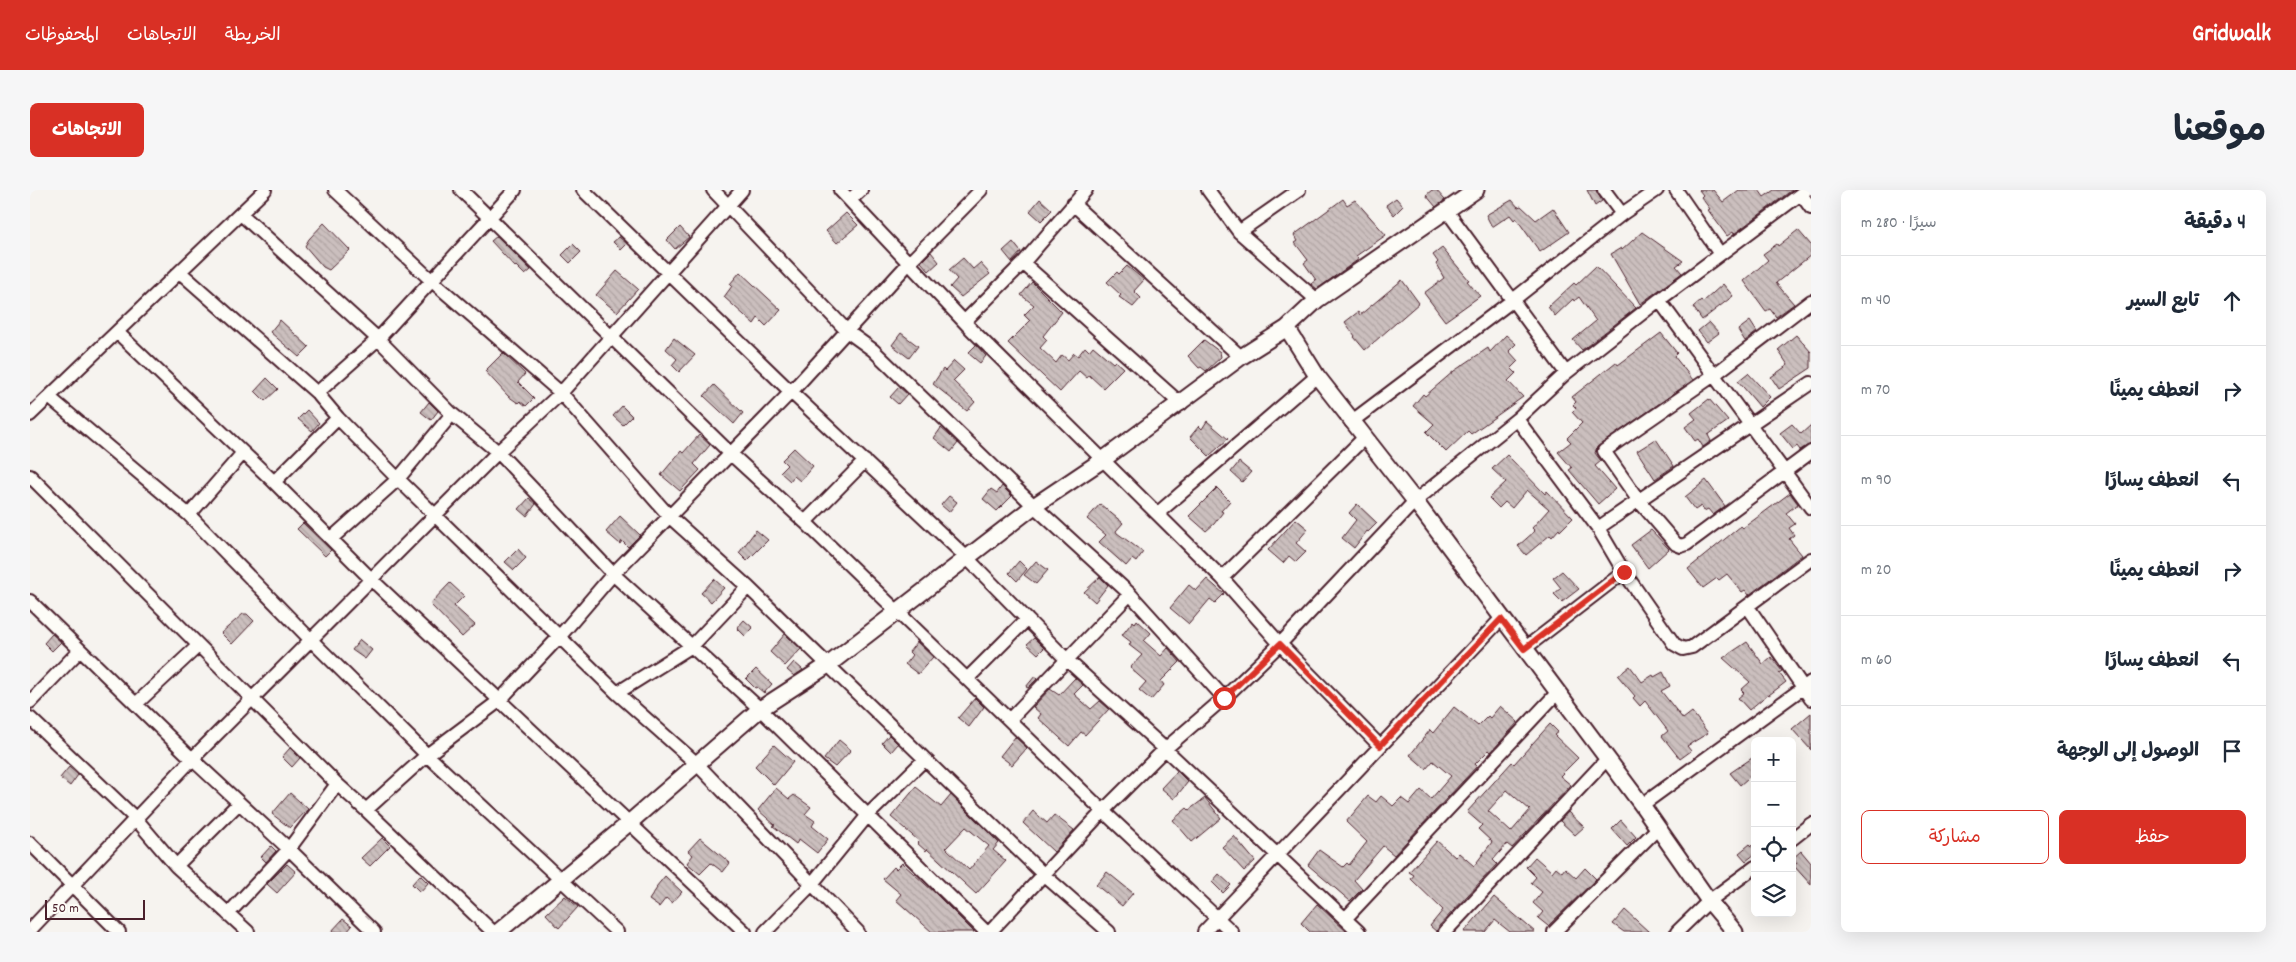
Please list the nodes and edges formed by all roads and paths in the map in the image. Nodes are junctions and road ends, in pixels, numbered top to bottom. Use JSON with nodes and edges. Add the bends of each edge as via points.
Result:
{"nodes":[{"id":1,"x":266,"y":190,"type":"edge"},
{"id":2,"x":335,"y":190,"type":"edge"},
{"id":3,"x":461,"y":190,"type":"edge"},
{"id":4,"x":515,"y":190,"type":"edge"},
{"id":5,"x":583,"y":190,"type":"edge"},
{"id":6,"x":713,"y":190,"type":"edge"},
{"id":7,"x":742,"y":190,"type":"edge"},
{"id":8,"x":840,"y":190,"type":"edge"},
{"id":9,"x":861,"y":190,"type":"edge"},
{"id":10,"x":982,"y":190,"type":"edge"},
{"id":11,"x":1086,"y":190,"type":"edge"},
{"id":12,"x":1208,"y":190,"type":"edge"},
{"id":13,"x":1299,"y":190,"type":"edge"},
{"id":14,"x":1476,"y":190,"type":"edge"},
{"id":15,"x":1604,"y":190,"type":"edge"},
{"id":16,"x":1657,"y":190,"type":"edge"},
{"id":17,"x":1676,"y":190,"type":"edge"},
{"id":18,"x":1803,"y":192,"type":"edge"},
{"id":19,"x":850,"y":200,"type":"junction"},
{"id":20,"x":1073,"y":204,"type":"junction"},
{"id":21,"x":728,"y":205,"type":"junction"},
{"id":22,"x":1811,"y":208,"type":"edge"},
{"id":23,"x":1447,"y":211,"type":"junction"},
{"id":24,"x":241,"y":214,"type":"junction"},
{"id":25,"x":1622,"y":214,"type":"junction"},
{"id":26,"x":488,"y":217,"type":"junction"},
{"id":27,"x":1239,"y":232,"type":"junction"},
{"id":28,"x":1720,"y":254,"type":"junction"},
{"id":29,"x":909,"y":263,"type":"junction"},
{"id":30,"x":1023,"y":263,"type":"junction"},
{"id":31,"x":669,"y":272,"type":"junction"},
{"id":32,"x":181,"y":273,"type":"junction"},
{"id":33,"x":430,"y":280,"type":"junction"},
{"id":34,"x":1317,"y":300,"type":"junction"},
{"id":35,"x":1513,"y":300,"type":"junction"},
{"id":36,"x":1659,"y":300,"type":"junction"},
{"id":37,"x":1811,"y":301,"type":"edge"},
{"id":38,"x":965,"y":321,"type":"junction"},
{"id":39,"x":1288,"y":328,"type":"junction"},
{"id":40,"x":117,"y":332,"type":"junction"},
{"id":41,"x":848,"y":332,"type":"junction"},
{"id":42,"x":612,"y":336,"type":"junction"},
{"id":43,"x":378,"y":339,"type":"junction"},
{"id":44,"x":1241,"y":358,"type":"junction"},
{"id":45,"x":1566,"y":373,"type":"junction"},
{"id":46,"x":1317,"y":376,"type":"junction"},
{"id":47,"x":1714,"y":376,"type":"junction"},
{"id":48,"x":1811,"y":383,"type":"edge"},
{"id":49,"x":791,"y":392,"type":"junction"},
{"id":50,"x":317,"y":393,"type":"junction"},
{"id":51,"x":561,"y":393,"type":"junction"},
{"id":52,"x":49,"y":397,"type":"junction"},
{"id":53,"x":1181,"y":404,"type":"junction"},
{"id":54,"x":452,"y":414,"type":"junction"},
{"id":55,"x":30,"y":415,"type":"edge"},
{"id":56,"x":338,"y":418,"type":"junction"},
{"id":57,"x":1516,"y":419,"type":"junction"},
{"id":58,"x":1351,"y":422,"type":"junction"},
{"id":59,"x":1750,"y":425,"type":"junction"},
{"id":60,"x":1365,"y":437,"type":"junction"},
{"id":61,"x":498,"y":452,"type":"junction"},
{"id":62,"x":1811,"y":452,"type":"edge"},
{"id":63,"x":242,"y":454,"type":"junction"},
{"id":64,"x":730,"y":454,"type":"junction"},
{"id":65,"x":1104,"y":459,"type":"junction"},
{"id":66,"x":865,"y":460,"type":"junction"},
{"id":67,"x":1784,"y":472,"type":"junction"},
{"id":68,"x":30,"y":476,"type":"edge"},
{"id":69,"x":398,"y":479,"type":"junction"},
{"id":70,"x":274,"y":482,"type":"junction"},
{"id":71,"x":1415,"y":500,"type":"junction"},
{"id":72,"x":1639,"y":501,"type":"junction"},
{"id":73,"x":1034,"y":506,"type":"junction"},
{"id":74,"x":1811,"y":508,"type":"edge"},
{"id":75,"x":1158,"y":513,"type":"junction"},
{"id":76,"x":190,"y":515,"type":"junction"},
{"id":77,"x":437,"y":516,"type":"junction"},
{"id":78,"x":670,"y":517,"type":"junction"},
{"id":79,"x":805,"y":522,"type":"junction"},
{"id":80,"x":1598,"y":528,"type":"junction"},
{"id":81,"x":332,"y":538,"type":"junction"},
{"id":82,"x":966,"y":557,"type":"junction"},
{"id":83,"x":1811,"y":559,"type":"edge"},
{"id":84,"x":1624,"y":572,"type":"junction"},
{"id":85,"x":613,"y":574,"type":"junction"},
{"id":86,"x":1222,"y":578,"type":"junction"},
{"id":87,"x":371,"y":579,"type":"junction"},
{"id":88,"x":748,"y":587,"type":"junction"},
{"id":89,"x":1130,"y":594,"type":"junction"},
{"id":90,"x":30,"y":601,"type":"edge"},
{"id":91,"x":1748,"y":607,"type":"junction"},
{"id":92,"x":898,"y":612,"type":"junction"},
{"id":93,"x":1027,"y":619,"type":"junction"},
{"id":94,"x":1501,"y":619,"type":"junction"},
{"id":95,"x":560,"y":636,"type":"junction"},
{"id":96,"x":311,"y":640,"type":"junction"},
{"id":97,"x":1280,"y":644,"type":"junction"},
{"id":98,"x":198,"y":646,"type":"junction"},
{"id":99,"x":692,"y":646,"type":"junction"},
{"id":100,"x":1524,"y":649,"type":"junction"},
{"id":101,"x":80,"y":650,"type":"junction"},
{"id":102,"x":1066,"y":659,"type":"junction"},
{"id":103,"x":828,"y":665,"type":"junction"},
{"id":104,"x":967,"y":679,"type":"junction"},
{"id":105,"x":1807,"y":684,"type":"edge"},
{"id":106,"x":617,"y":693,"type":"junction"},
{"id":107,"x":1557,"y":693,"type":"junction"},
{"id":108,"x":252,"y":698,"type":"junction"},
{"id":109,"x":1224,"y":698,"type":"junction"},
{"id":110,"x":1811,"y":699,"type":"edge"},
{"id":111,"x":498,"y":701,"type":"junction"},
{"id":112,"x":30,"y":702,"type":"edge"},
{"id":113,"x":136,"y":704,"type":"junction"},
{"id":114,"x":760,"y":709,"type":"junction"},
{"id":115,"x":30,"y":718,"type":"edge"},
{"id":116,"x":1010,"y":719,"type":"junction"},
{"id":117,"x":1380,"y":746,"type":"junction"},
{"id":118,"x":1165,"y":749,"type":"junction"},
{"id":119,"x":427,"y":755,"type":"junction"},
{"id":120,"x":192,"y":759,"type":"junction"},
{"id":121,"x":1607,"y":759,"type":"junction"},
{"id":122,"x":924,"y":760,"type":"junction"},
{"id":123,"x":697,"y":764,"type":"junction"},
{"id":124,"x":336,"y":784,"type":"junction"},
{"id":125,"x":239,"y":804,"type":"junction"},
{"id":126,"x":1642,"y":806,"type":"junction"},
{"id":127,"x":366,"y":810,"type":"junction"},
{"id":128,"x":1102,"y":811,"type":"junction"},
{"id":129,"x":868,"y":815,"type":"junction"},
{"id":130,"x":136,"y":819,"type":"junction"},
{"id":131,"x":629,"y":823,"type":"junction"},
{"id":132,"x":1811,"y":824,"type":"edge"},
{"id":133,"x":1658,"y":828,"type":"junction"},
{"id":134,"x":1796,"y":835,"type":"edge"},
{"id":135,"x":30,"y":843,"type":"edge"},
{"id":136,"x":289,"y":849,"type":"junction"},
{"id":137,"x":1277,"y":854,"type":"junction"},
{"id":138,"x":176,"y":866,"type":"junction"},
{"id":139,"x":1751,"y":870,"type":"edge"},
{"id":140,"x":1044,"y":875,"type":"junction"},
{"id":141,"x":562,"y":880,"type":"junction"},
{"id":142,"x":73,"y":885,"type":"junction"},
{"id":143,"x":811,"y":885,"type":"junction"},
{"id":144,"x":1709,"y":901,"type":"junction"},
{"id":145,"x":228,"y":914,"type":"junction"},
{"id":146,"x":1216,"y":918,"type":"junction"},
{"id":147,"x":1346,"y":918,"type":"junction"},
{"id":148,"x":30,"y":930,"type":"edge"},
{"id":149,"x":119,"y":932,"type":"edge"},
{"id":150,"x":248,"y":932,"type":"edge"},
{"id":151,"x":374,"y":932,"type":"edge"},
{"id":152,"x":493,"y":932,"type":"edge"},
{"id":153,"x":498,"y":932,"type":"edge"},
{"id":154,"x":617,"y":932,"type":"edge"},
{"id":155,"x":744,"y":932,"type":"edge"},
{"id":156,"x":765,"y":932,"type":"edge"},
{"id":157,"x":858,"y":932,"type":"edge"},
{"id":158,"x":986,"y":932,"type":"edge"},
{"id":159,"x":990,"y":932,"type":"edge"},
{"id":160,"x":1109,"y":932,"type":"edge"},
{"id":161,"x":1204,"y":932,"type":"edge"},
{"id":162,"x":1232,"y":932,"type":"edge"},
{"id":163,"x":1360,"y":932,"type":"edge"},
{"id":164,"x":1445,"y":932,"type":"edge"},
{"id":165,"x":1554,"y":932,"type":"edge"},
{"id":166,"x":1677,"y":932,"type":"edge"},
{"id":167,"x":1736,"y":932,"type":"edge"}],
"edges":[{"from":1,"to":24,"type":"street"},
{"from":2,"to":33,"type":"street"},
{"from":3,"to":26,"type":"street"},
{"from":4,"to":26,"type":"street"},
{"from":5,"to":31,"type":"street"},
{"from":6,"to":21,"type":"street"},
{"from":7,"to":21,"type":"street"},
{"from":8,"to":19,"type":"street"},
{"from":9,"to":19,"type":"street"},
{"from":10,"to":29,"type":"street"},
{"from":11,"to":20,"type":"street"},
{"from":12,"to":27,"type":"street"},
{"from":13,"to":27,"type":"street"},
{"from":14,"to":23,"type":"street"},
{"from":15,"to":25,"type":"street"},
{"from":16,"to":25,"type":"street"},
{"from":17,"to":28,"type":"street"},
{"from":18,"to":22,"type":"street"},
{"from":18,"to":28,"type":"street"},
{"from":19,"to":29,"type":"street"},
{"from":20,"to":30,"type":"street"},
{"from":20,"to":44,"type":"street"},
{"from":21,"to":31,"type":"street"},
{"from":21,"to":41,"type":"street"},
{"from":23,"to":34,"type":"street"},
{"from":23,"to":35,"type":"street"},
{"from":24,"to":32,"type":"street"},
{"from":24,"to":43,"type":"street"},
{"from":25,"to":35,"type":"street"},
{"from":26,"to":33,"type":"street"},
{"from":26,"to":42,"type":"street"},
{"from":27,"to":34,"type":"street"},
{"from":28,"to":36,"type":"street"},
{"from":29,"to":38,"type":"street"},
{"from":29,"to":41,"type":"street"},
{"from":30,"to":38,"type":"street"},
{"from":30,"to":53,"type":"street"},
{"from":31,"to":42,"type":"street"},
{"from":31,"to":49,"type":"street"},
{"from":32,"to":40,"type":"street"},
{"from":32,"to":50,"type":"street"},
{"from":33,"to":43,"type":"street"},
{"from":33,"to":51,"type":"street"},
{"from":34,"to":39,"type":"street"},
{"from":35,"to":45,"type":"street"},
{"from":35,"to":58,"type":"street"},
{"from":36,"to":45,"type":"street"},
{"from":36,"to":47,"type":"street"},
{"from":37,"to":47,"type":"street"},
{"from":38,"to":65,"type":"street"},
{"from":39,"to":44,"type":"street"},
{"from":39,"to":46,"type":"street"},
{"from":40,"to":52,"type":"street"},
{"from":40,"to":63,"type":"street"},
{"from":41,"to":49,"type":"street"},
{"from":41,"to":73,"type":"street","via":[[873,350]]},
{"from":42,"to":51,"type":"street"},
{"from":42,"to":64,"type":"street"},
{"from":43,"to":50,"type":"street"},
{"from":43,"to":54,"type":"street"},
{"from":44,"to":53,"type":"street"},
{"from":45,"to":57,"type":"street"},
{"from":46,"to":58,"type":"street"},
{"from":46,"to":75,"type":"street"},
{"from":47,"to":59,"type":"street"},
{"from":47,"to":72,"type":"street","via":[[1604,451]]},
{"from":48,"to":59,"type":"street"},
{"from":49,"to":64,"type":"street"},
{"from":49,"to":66,"type":"street"},
{"from":50,"to":56,"type":"street"},
{"from":51,"to":61,"type":"street"},
{"from":51,"to":78,"type":"street"},
{"from":52,"to":55,"type":"street"},
{"from":52,"to":76,"type":"street"},
{"from":53,"to":65,"type":"street"},
{"from":54,"to":61,"type":"street"},
{"from":54,"to":69,"type":"street"},
{"from":56,"to":69,"type":"street"},
{"from":56,"to":70,"type":"street"},
{"from":57,"to":71,"type":"street"},
{"from":57,"to":80,"type":"street"},
{"from":58,"to":60,"type":"street"},
{"from":59,"to":67,"type":"street"},
{"from":59,"to":72,"type":"street"},
{"from":60,"to":71,"type":"street"},
{"from":60,"to":86,"type":"street"},
{"from":61,"to":77,"type":"street"},
{"from":61,"to":85,"type":"street"},
{"from":62,"to":67,"type":"street"},
{"from":63,"to":70,"type":"street"},
{"from":63,"to":76,"type":"street"},
{"from":64,"to":78,"type":"street"},
{"from":64,"to":79,"type":"street"},
{"from":65,"to":73,"type":"street"},
{"from":65,"to":75,"type":"street"},
{"from":66,"to":79,"type":"street"},
{"from":66,"to":82,"type":"street"},
{"from":67,"to":72,"type":"street","via":[[1681,546]]},
{"from":67,"to":74,"type":"street"},
{"from":68,"to":98,"type":"street"},
{"from":69,"to":77,"type":"street"},
{"from":69,"to":81,"type":"street"},
{"from":70,"to":81,"type":"street"},
{"from":71,"to":94,"type":"street"},
{"from":71,"to":97,"type":"street"},
{"from":72,"to":80,"type":"street"},
{"from":73,"to":82,"type":"street"},
{"from":73,"to":89,"type":"street"},
{"from":75,"to":86,"type":"street"},
{"from":76,"to":96,"type":"street"},
{"from":77,"to":87,"type":"street"},
{"from":77,"to":95,"type":"street"},
{"from":78,"to":85,"type":"street"},
{"from":78,"to":88,"type":"street"},
{"from":79,"to":92,"type":"street"},
{"from":80,"to":84,"type":"street"},
{"from":81,"to":87,"type":"street"},
{"from":82,"to":92,"type":"street"},
{"from":82,"to":93,"type":"street"},
{"from":83,"to":91,"type":"street"},
{"from":84,"to":91,"type":"street","via":[[1674,644],[1682,649],[1692,647]]},
{"from":84,"to":100,"type":"street"},
{"from":85,"to":95,"type":"street"},
{"from":85,"to":99,"type":"street"},
{"from":86,"to":97,"type":"street"},
{"from":87,"to":96,"type":"street"},
{"from":87,"to":111,"type":"street"},
{"from":88,"to":99,"type":"street"},
{"from":88,"to":103,"type":"street"},
{"from":89,"to":102,"type":"street"},
{"from":89,"to":109,"type":"street"},
{"from":90,"to":101,"type":"street"},
{"from":91,"to":105,"type":"street"},
{"from":92,"to":103,"type":"street"},
{"from":92,"to":104,"type":"street"},
{"from":93,"to":102,"type":"street"},
{"from":93,"to":104,"type":"street"},
{"from":94,"to":100,"type":"street"},
{"from":94,"to":117,"type":"street"},
{"from":95,"to":106,"type":"street"},
{"from":95,"to":111,"type":"street"},
{"from":96,"to":108,"type":"street"},
{"from":96,"to":119,"type":"street"},
{"from":97,"to":109,"type":"street"},
{"from":97,"to":117,"type":"street"},
{"from":98,"to":108,"type":"street"},
{"from":98,"to":113,"type":"street"},
{"from":99,"to":106,"type":"street"},
{"from":99,"to":114,"type":"street"},
{"from":100,"to":107,"type":"street"},
{"from":101,"to":112,"type":"street"},
{"from":101,"to":113,"type":"street"},
{"from":102,"to":116,"type":"street"},
{"from":102,"to":118,"type":"street"},
{"from":103,"to":114,"type":"street"},
{"from":103,"to":122,"type":"street"},
{"from":104,"to":116,"type":"street"},
{"from":105,"to":110,"type":"street"},
{"from":105,"to":126,"type":"street"},
{"from":106,"to":123,"type":"street"},
{"from":107,"to":121,"type":"street"},
{"from":107,"to":147,"type":"street"},
{"from":108,"to":120,"type":"street"},
{"from":108,"to":124,"type":"street"},
{"from":109,"to":118,"type":"street"},
{"from":111,"to":119,"type":"street"},
{"from":111,"to":131,"type":"street"},
{"from":113,"to":120,"type":"street"},
{"from":114,"to":123,"type":"street"},
{"from":114,"to":129,"type":"street"},
{"from":115,"to":130,"type":"street"},
{"from":116,"to":128,"type":"street"},
{"from":117,"to":137,"type":"street"},
{"from":118,"to":128,"type":"street"},
{"from":118,"to":137,"type":"street"},
{"from":119,"to":127,"type":"street"},
{"from":119,"to":141,"type":"street"},
{"from":120,"to":125,"type":"street"},
{"from":120,"to":130,"type":"street"},
{"from":121,"to":126,"type":"street"},
{"from":121,"to":164,"type":"street"},
{"from":122,"to":129,"type":"street"},
{"from":122,"to":140,"type":"street"},
{"from":123,"to":131,"type":"street"},
{"from":123,"to":143,"type":"street"},
{"from":124,"to":127,"type":"street"},
{"from":124,"to":136,"type":"street"},
{"from":125,"to":136,"type":"street"},
{"from":125,"to":138,"type":"street"},
{"from":126,"to":133,"type":"street"},
{"from":127,"to":152,"type":"street"},
{"from":128,"to":140,"type":"street"},
{"from":128,"to":146,"type":"street"},
{"from":129,"to":143,"type":"street"},
{"from":129,"to":158,"type":"street"},
{"from":130,"to":138,"type":"street"},
{"from":130,"to":142,"type":"street"},
{"from":131,"to":141,"type":"street"},
{"from":131,"to":155,"type":"street"},
{"from":132,"to":134,"type":"street"},
{"from":133,"to":144,"type":"street"},
{"from":133,"to":165,"type":"street"},
{"from":135,"to":142,"type":"street"},
{"from":136,"to":145,"type":"street"},
{"from":136,"to":151,"type":"street"},
{"from":137,"to":146,"type":"street"},
{"from":137,"to":147,"type":"street"},
{"from":138,"to":145,"type":"street"},
{"from":139,"to":144,"type":"street"},
{"from":140,"to":159,"type":"street"},
{"from":140,"to":160,"type":"street"},
{"from":141,"to":153,"type":"street"},
{"from":141,"to":154,"type":"street"},
{"from":142,"to":148,"type":"street"},
{"from":142,"to":149,"type":"street"},
{"from":143,"to":156,"type":"street"},
{"from":143,"to":157,"type":"street"},
{"from":144,"to":166,"type":"street"},
{"from":144,"to":167,"type":"street"},
{"from":145,"to":150,"type":"street"},
{"from":146,"to":161,"type":"street"},
{"from":146,"to":162,"type":"street"},
{"from":147,"to":163,"type":"street"}]}
